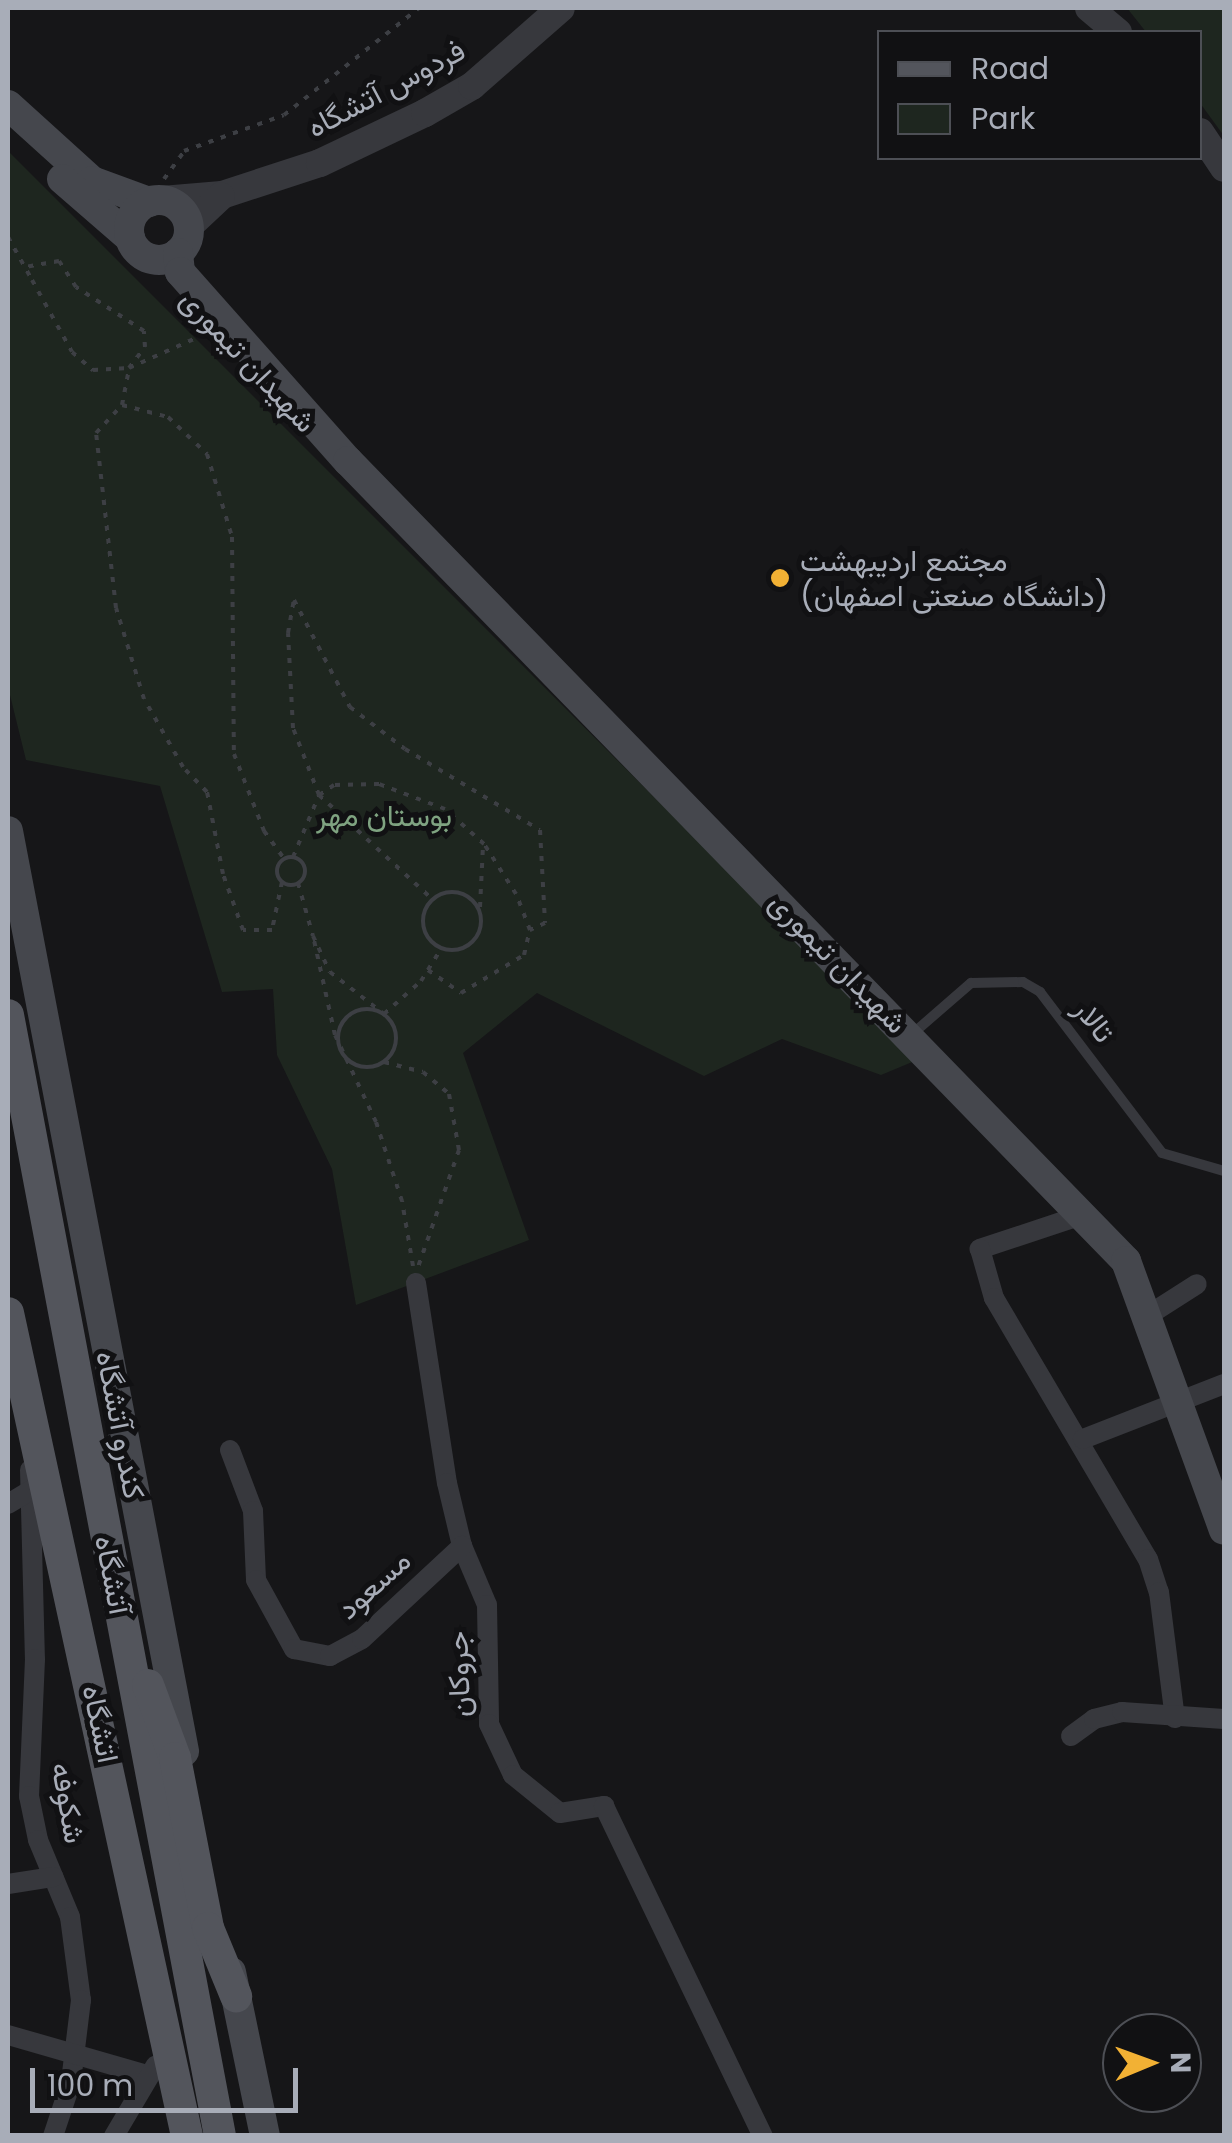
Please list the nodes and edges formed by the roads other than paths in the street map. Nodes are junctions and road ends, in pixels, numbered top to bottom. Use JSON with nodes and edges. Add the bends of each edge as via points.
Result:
{"nodes":[{"id":1,"x":561,"y":8,"type":"edge"},
{"id":2,"x":1089,"y":8,"type":"edge"},
{"id":3,"x":1116,"y":30,"type":"edge"},
{"id":4,"x":8,"y":105,"type":"edge"},
{"id":5,"x":8,"y":131,"type":"edge"},
{"id":6,"x":1202,"y":135,"type":"edge"},
{"id":7,"x":1224,"y":168,"type":"edge"},
{"id":8,"x":222,"y":194,"type":"junction"},
{"id":9,"x":156,"y":201,"type":"junction"},
{"id":10,"x":162,"y":244,"type":"junction"},
{"id":11,"x":348,"y":461,"type":"junction"},
{"id":12,"x":8,"y":831,"type":"edge"},
{"id":13,"x":8,"y":1015,"type":"edge"},
{"id":14,"x":910,"y":1037,"type":"junction"},
{"id":15,"x":16,"y":1110,"type":"edge"},
{"id":16,"x":22,"y":1165,"type":"edge"},
{"id":17,"x":1224,"y":1172,"type":"edge"},
{"id":18,"x":1082,"y":1215,"type":"junction"},
{"id":19,"x":416,"y":1283,"type":"road end"},
{"id":20,"x":1196,"y":1284,"type":"dead end"},
{"id":21,"x":8,"y":1313,"type":"edge"},
{"id":22,"x":1148,"y":1316,"type":"junction"},
{"id":23,"x":1224,"y":1384,"type":"edge"},
{"id":24,"x":1180,"y":1402,"type":"junction"},
{"id":25,"x":18,"y":1414,"type":"edge"},
{"id":26,"x":1083,"y":1439,"type":"junction"},
{"id":27,"x":230,"y":1450,"type":"dead end"},
{"id":28,"x":30,"y":1491,"type":"junction"},
{"id":29,"x":8,"y":1504,"type":"edge"},
{"id":30,"x":1224,"y":1530,"type":"edge"},
{"id":31,"x":462,"y":1546,"type":"junction"},
{"id":32,"x":125,"y":1642,"type":"junction"},
{"id":33,"x":18,"y":1718,"type":"edge"},
{"id":34,"x":1174,"y":1718,"type":"junction"},
{"id":35,"x":1224,"y":1721,"type":"edge"},
{"id":36,"x":1072,"y":1736,"type":"dead end"},
{"id":37,"x":29,"y":1796,"type":"junction"},
{"id":38,"x":8,"y":1798,"type":"edge"},
{"id":39,"x":53,"y":1877,"type":"junction"},
{"id":40,"x":8,"y":1884,"type":"edge"},
{"id":41,"x":236,"y":1996,"type":"junction"},
{"id":42,"x":8,"y":2034,"type":"edge"},
{"id":43,"x":75,"y":2050,"type":"junction"},
{"id":44,"x":169,"y":2050,"type":"junction"},
{"id":45,"x":148,"y":2075,"type":"junction"},
{"id":46,"x":53,"y":2136,"type":"edge"},
{"id":47,"x":114,"y":2136,"type":"edge"},
{"id":48,"x":187,"y":2136,"type":"edge"},
{"id":49,"x":220,"y":2136,"type":"edge"},
{"id":50,"x":265,"y":2136,"type":"edge"},
{"id":51,"x":763,"y":2136,"type":"edge"}],
"edges":[{"from":1,"to":8,"type":"street","name":"فردوس آتشگاه","via":[[472,86],[425,113],[320,164]]},
{"from":2,"to":3,"type":"street"},
{"from":4,"to":9,"type":"main road","via":[[92,181]]},
{"from":5,"to":10,"type":"main road","name":"شهیدان تیموری"},
{"from":6,"to":7,"type":"street"},
{"from":8,"to":9,"type":"street","name":"فردوس آتشگاه"},
{"from":8,"to":10,"type":"street"},
{"from":9,"to":10,"type":"main road","via":[[180,209]]},
{"from":9,"to":10,"type":"main road","via":[[131,220]]},
{"from":10,"to":11,"type":"main road","name":"شهیدان تیموری"},
{"from":10,"to":11,"type":"main road","name":"شهیدان تیموری","via":[[216,329]]},
{"from":11,"to":14,"type":"main road","name":"شهیدان تیموری"},
{"from":12,"to":41,"type":"main road","name":"کندرو آتشگاه","via":[[168,1676]]},
{"from":13,"to":15,"type":"main road","name":"آتشگاه"},
{"from":14,"to":17,"type":"lane","name":"تالار","via":[[970,983],[1023,982],[1040,992],[1162,1153]]},
{"from":14,"to":18,"type":"main road","name":"شهیدان تیموری"},
{"from":15,"to":16,"type":"main road","name":"آتشگاه"},
{"from":16,"to":32,"type":"main road","name":"آتشگاه"},
{"from":18,"to":22,"type":"main road","name":"شهیدان تیموری","via":[[1126,1261]]},
{"from":18,"to":26,"type":"street","via":[[980,1250],[994,1298]]},
{"from":19,"to":31,"type":"street","name":"جروکان"},
{"from":20,"to":22,"type":"street"},
{"from":21,"to":25,"type":"main road","name":"اتشگاه"},
{"from":22,"to":24,"type":"main road","name":"شهیدان تیموری"},
{"from":23,"to":24,"type":"street"},
{"from":24,"to":26,"type":"street"},
{"from":24,"to":30,"type":"main road","name":"شهیدان تیموری"},
{"from":25,"to":28,"type":"street","name":"شکوفه"},
{"from":25,"to":44,"type":"main road","name":"اتشگاه"},
{"from":26,"to":34,"type":"street","via":[[1154,1576]]},
{"from":27,"to":31,"type":"street","name":"مسعود","via":[[253,1511],[256,1580],[294,1648],[330,1656],[362,1640]]},
{"from":28,"to":29,"type":"street"},
{"from":28,"to":33,"type":"street","name":"شکوفه","via":[[35,1659]]},
{"from":31,"to":51,"type":"street","name":"جروکان","via":[[487,1605],[489,1724],[512,1775],[560,1813],[604,1806]]},
{"from":32,"to":41,"type":"main road","via":[[157,1702],[175,1758],[208,1928]]},
{"from":32,"to":49,"type":"main road","name":"آتشگاه"},
{"from":33,"to":37,"type":"street","name":"شکوفه"},
{"from":34,"to":35,"type":"street"},
{"from":34,"to":36,"type":"street","via":[[1122,1712],[1094,1719]]},
{"from":37,"to":38,"type":"street"},
{"from":37,"to":39,"type":"street","name":"شکوفه"},
{"from":39,"to":40,"type":"street"},
{"from":39,"to":43,"type":"street","name":"شکوفه","via":[[70,1917],[81,2000]]},
{"from":41,"to":50,"type":"main road","name":"کندرو آتشگاه"},
{"from":42,"to":43,"type":"street"},
{"from":43,"to":45,"type":"street"},
{"from":43,"to":46,"type":"street","name":"شکوفه"},
{"from":44,"to":45,"type":"street"},
{"from":44,"to":48,"type":"main road","name":"اتشگاه"},
{"from":45,"to":47,"type":"street"}]}
